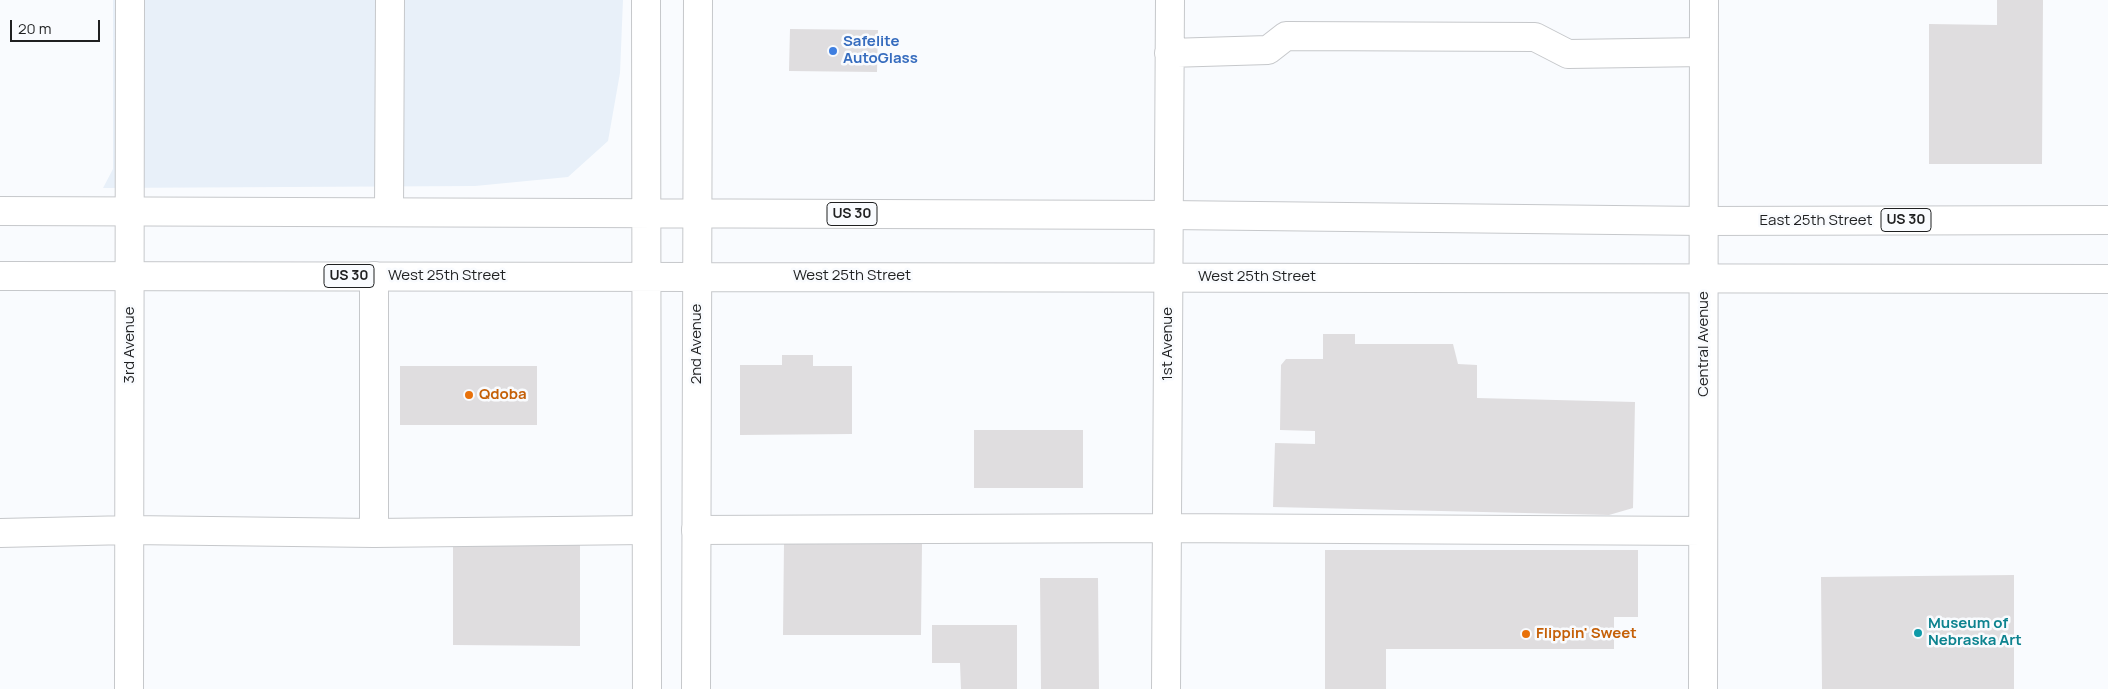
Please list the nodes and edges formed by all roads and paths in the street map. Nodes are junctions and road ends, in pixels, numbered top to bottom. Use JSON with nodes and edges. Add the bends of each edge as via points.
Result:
{"nodes":[{"id":1,"x":130,"y":0,"type":"edge"},
{"id":2,"x":390,"y":0,"type":"edge"},
{"id":3,"x":646,"y":0,"type":"edge"},
{"id":4,"x":698,"y":0,"type":"edge"},
{"id":5,"x":1170,"y":0,"type":"edge"},
{"id":6,"x":1704,"y":0,"type":"edge"},
{"id":7,"x":1704,"y":52,"type":"junction"},
{"id":8,"x":1170,"y":53,"type":"junction"},
{"id":9,"x":0,"y":211,"type":"edge"},
{"id":10,"x":130,"y":211,"type":"junction"},
{"id":11,"x":389,"y":212,"type":"junction"},
{"id":12,"x":646,"y":213,"type":"junction"},
{"id":13,"x":698,"y":213,"type":"junction"},
{"id":14,"x":1169,"y":215,"type":"junction"},
{"id":15,"x":2108,"y":220,"type":"edge"},
{"id":16,"x":1703,"y":221,"type":"junction"},
{"id":17,"x":0,"y":276,"type":"edge"},
{"id":18,"x":130,"y":276,"type":"junction"},
{"id":19,"x":374,"y":276,"type":"junction"},
{"id":20,"x":646,"y":276,"type":"junction"},
{"id":21,"x":697,"y":276,"type":"junction"},
{"id":22,"x":1168,"y":277,"type":"junction"},
{"id":23,"x":1704,"y":279,"type":"junction"},
{"id":24,"x":2108,"y":279,"type":"edge"},
{"id":25,"x":1167,"y":528,"type":"junction"},
{"id":26,"x":130,"y":530,"type":"junction"},
{"id":27,"x":646,"y":530,"type":"junction"},
{"id":28,"x":696,"y":530,"type":"junction"},
{"id":29,"x":1703,"y":531,"type":"junction"},
{"id":30,"x":0,"y":533,"type":"edge"},
{"id":31,"x":374,"y":533,"type":"junction"},
{"id":32,"x":128,"y":689,"type":"edge"},
{"id":33,"x":647,"y":689,"type":"edge"},
{"id":34,"x":696,"y":689,"type":"edge"},
{"id":35,"x":1166,"y":689,"type":"edge"},
{"id":36,"x":1703,"y":689,"type":"edge"}],
"edges":[{"from":1,"to":10,"type":"main road","name":"3rd Avenue"},
{"from":2,"to":11,"type":"main road"},
{"from":3,"to":12,"type":"main road"},
{"from":4,"to":13,"type":"main road","name":"2nd Avenue"},
{"from":5,"to":8,"type":"main road","name":"1st Avenue"},
{"from":6,"to":7,"type":"main road","name":"Central Avenue"},
{"from":7,"to":8,"type":"main road","via":[[1568,54],[1535,37],[1286,36],[1268,50]]},
{"from":7,"to":16,"type":"main road","name":"Central Avenue"},
{"from":8,"to":14,"type":"main road","name":"1st Avenue"},
{"from":9,"to":10,"type":"main road","number":"US 30"},
{"from":10,"to":11,"type":"main road","number":"US 30"},
{"from":10,"to":18,"type":"main road","name":"3rd Avenue"},
{"from":11,"to":12,"type":"main road","number":"US 30"},
{"from":12,"to":13,"type":"main road","number":"US 30"},
{"from":12,"to":20,"type":"main road"},
{"from":13,"to":14,"type":"main road","number":"US 30"},
{"from":13,"to":21,"type":"main road","name":"2nd Avenue"},
{"from":14,"to":16,"type":"main road","number":"US 30"},
{"from":14,"to":22,"type":"main road","name":"1st Avenue"},
{"from":15,"to":16,"type":"main road","name":"East 25th Street","number":"US 30"},
{"from":16,"to":23,"type":"main road","name":"Central Avenue"},
{"from":17,"to":18,"type":"main road","name":"West 25th Street","number":"US 30"},
{"from":18,"to":19,"type":"main road","name":"West 25th Street","number":"US 30"},
{"from":18,"to":26,"type":"main road","name":"3rd Avenue"},
{"from":19,"to":20,"type":"main road","name":"West 25th Street","number":"US 30"},
{"from":19,"to":31,"type":"main road"},
{"from":20,"to":21,"type":"main road","name":"West 25th Street","number":"US 30"},
{"from":20,"to":27,"type":"main road"},
{"from":21,"to":22,"type":"main road","name":"West 25th Street","number":"US 30"},
{"from":21,"to":28,"type":"main road","name":"2nd Avenue"},
{"from":22,"to":23,"type":"main road","name":"West 25th Street","number":"US 30"},
{"from":22,"to":25,"type":"main road","name":"1st Avenue"},
{"from":23,"to":24,"type":"main road","number":"US 30"},
{"from":23,"to":29,"type":"main road","name":"Central Avenue"},
{"from":25,"to":28,"type":"main road"},
{"from":25,"to":29,"type":"main road"},
{"from":25,"to":35,"type":"main road","name":"1st Avenue"},
{"from":26,"to":30,"type":"main road"},
{"from":26,"to":31,"type":"main road"},
{"from":26,"to":32,"type":"main road","name":"3rd Avenue"},
{"from":27,"to":31,"type":"main road"},
{"from":27,"to":33,"type":"main road"},
{"from":28,"to":34,"type":"main road","name":"2nd Avenue"},
{"from":29,"to":36,"type":"main road","name":"Central Avenue"}]}
